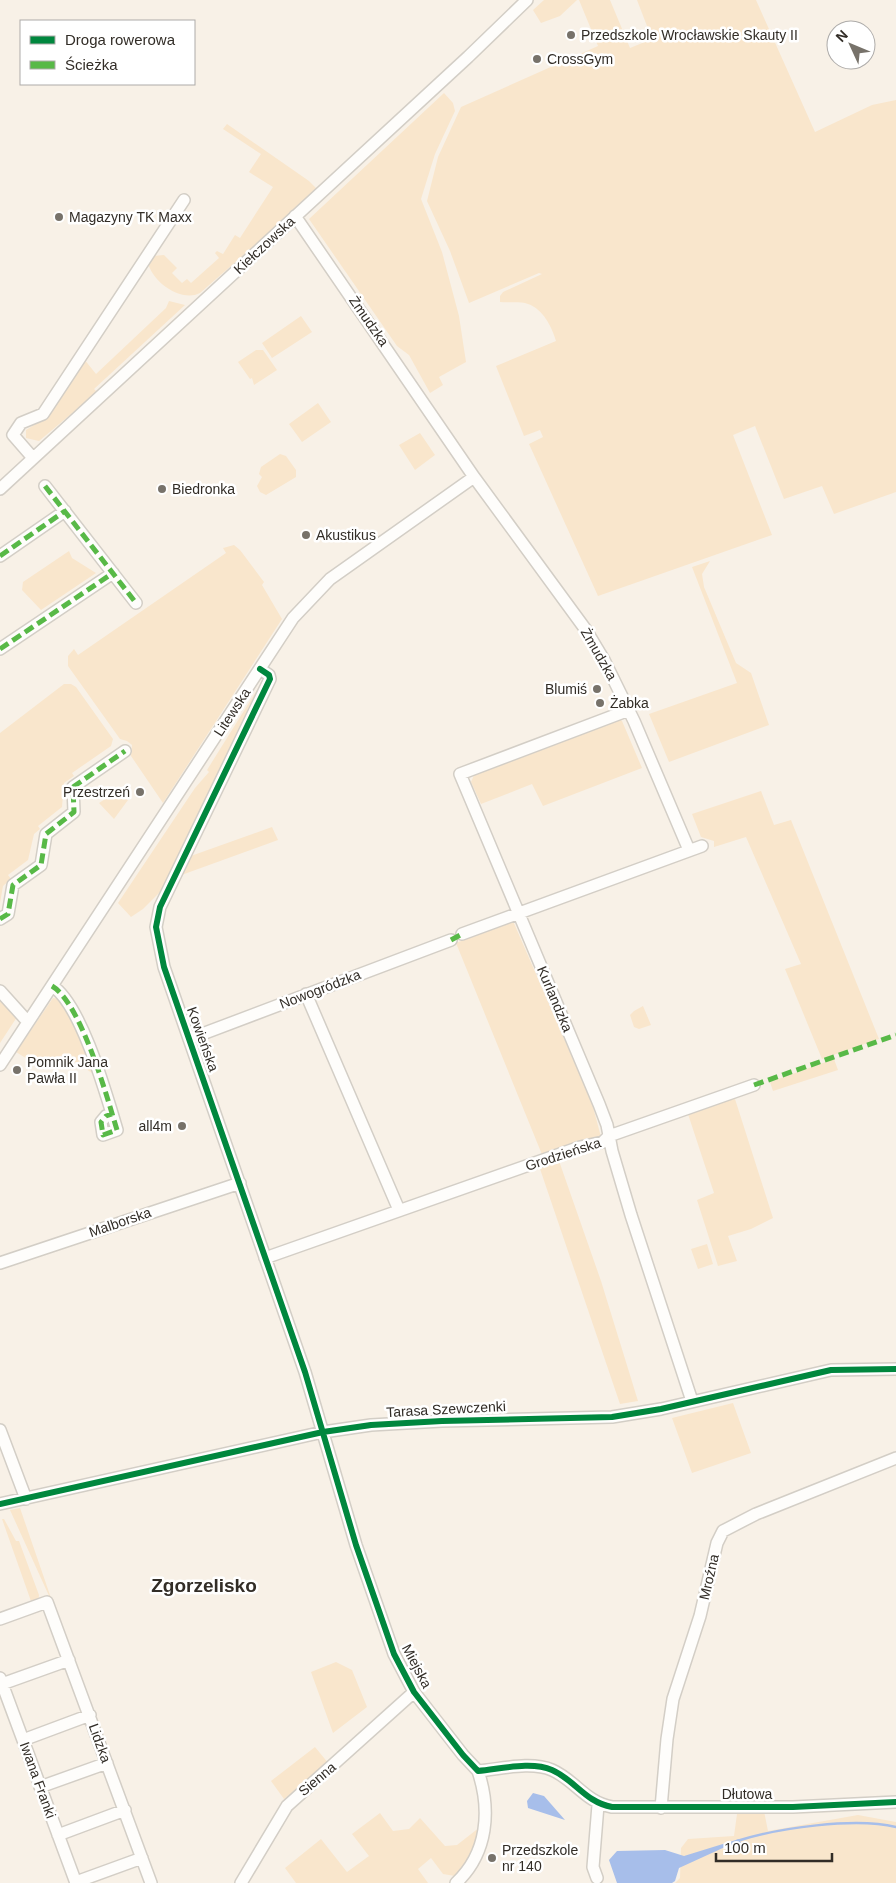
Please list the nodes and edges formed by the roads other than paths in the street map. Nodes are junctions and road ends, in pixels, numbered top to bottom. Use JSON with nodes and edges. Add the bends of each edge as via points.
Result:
{"nodes":[{"id":1,"x":528,"y":0,"type":"edge"},
{"id":2,"x":184,"y":200,"type":"dead end"},
{"id":3,"x":295,"y":216,"type":"junction"},
{"id":4,"x":33,"y":458,"type":"junction"},
{"id":5,"x":474,"y":477,"type":"junction"},
{"id":6,"x":46,"y":486,"type":"dead end"},
{"id":7,"x":0,"y":489,"type":"edge"},
{"id":8,"x":66,"y":511,"type":"junction"},
{"id":9,"x":0,"y":556,"type":"edge"},
{"id":10,"x":113,"y":573,"type":"junction"},
{"id":11,"x":136,"y":603,"type":"dead end"},
{"id":12,"x":0,"y":649,"type":"edge"},
{"id":13,"x":260,"y":669,"type":"junction"},
{"id":14,"x":629,"y":710,"type":"junction"},
{"id":15,"x":125,"y":751,"type":"dead end"},
{"id":16,"x":702,"y":846,"type":"dead end"},
{"id":17,"x":689,"y":850,"type":"junction"},
{"id":18,"x":518,"y":913,"type":"junction"},
{"id":19,"x":0,"y":919,"type":"edge"},
{"id":20,"x":462,"y":934,"type":"dead end"},
{"id":21,"x":451,"y":940,"type":"dead end"},
{"id":22,"x":52,"y":986,"type":"junction"},
{"id":23,"x":0,"y":991,"type":"edge"},
{"id":24,"x":306,"y":994,"type":"junction"},
{"id":25,"x":28,"y":1022,"type":"junction"},
{"id":26,"x":189,"y":1039,"type":"junction"},
{"id":27,"x":0,"y":1065,"type":"edge"},
{"id":28,"x":754,"y":1085,"type":"dead end"},
{"id":29,"x":112,"y":1114,"type":"dead end"},
{"id":30,"x":609,"y":1136,"type":"junction"},
{"id":31,"x":240,"y":1183,"type":"junction"},
{"id":32,"x":399,"y":1210,"type":"junction"},
{"id":33,"x":265,"y":1258,"type":"junction"},
{"id":34,"x":0,"y":1263,"type":"edge"},
{"id":35,"x":896,"y":1369,"type":"edge"},
{"id":36,"x":692,"y":1401,"type":"junction"},
{"id":37,"x":0,"y":1430,"type":"edge"},
{"id":38,"x":323,"y":1432,"type":"junction"},
{"id":39,"x":896,"y":1458,"type":"edge"},
{"id":40,"x":26,"y":1500,"type":"junction"},
{"id":41,"x":0,"y":1504,"type":"edge"},
{"id":42,"x":0,"y":1619,"type":"edge"},
{"id":43,"x":69,"y":1660,"type":"junction"},
{"id":44,"x":1,"y":1681,"type":"edge"},
{"id":45,"x":414,"y":1692,"type":"junction"},
{"id":46,"x":90,"y":1715,"type":"junction"},
{"id":47,"x":23,"y":1740,"type":"junction"},
{"id":48,"x":107,"y":1763,"type":"junction"},
{"id":49,"x":478,"y":1771,"type":"junction"},
{"id":50,"x":40,"y":1787,"type":"junction"},
{"id":51,"x":896,"y":1802,"type":"edge"},
{"id":52,"x":598,"y":1805,"type":"junction"},
{"id":53,"x":661,"y":1808,"type":"junction"},
{"id":54,"x":124,"y":1810,"type":"junction"},
{"id":55,"x":58,"y":1835,"type":"junction"},
{"id":56,"x":142,"y":1858,"type":"junction"},
{"id":57,"x":598,"y":1878,"type":"dead end"},
{"id":58,"x":76,"y":1882,"type":"edge"},
{"id":59,"x":151,"y":1883,"type":"edge"},
{"id":60,"x":241,"y":1883,"type":"edge"},
{"id":61,"x":456,"y":1883,"type":"edge"}],
"edges":[{"from":1,"to":3,"type":"street","name":"Kiełczowska"},
{"from":2,"to":4,"type":"street","via":[[43,414],[21,423],[13,435]]},
{"from":3,"to":4,"type":"street","name":"Kiełczowska"},
{"from":3,"to":5,"type":"street","name":"Żmudzka"},
{"from":4,"to":7,"type":"street","name":"Kiełczowska"},
{"from":5,"to":13,"type":"street","name":"Litewska","via":[[330,579],[293,618]]},
{"from":5,"to":14,"type":"street","name":"Żmudzka","via":[[586,630]]},
{"from":6,"to":8,"type":"street"},
{"from":8,"to":9,"type":"street"},
{"from":8,"to":10,"type":"street"},
{"from":10,"to":11,"type":"street"},
{"from":10,"to":12,"type":"street"},
{"from":13,"to":22,"type":"street","name":"Litewska"},
{"from":13,"to":26,"type":"street","name":"Kowieńska","via":[[270,679],[213,794],[156,921],[162,959]]},
{"from":14,"to":17,"type":"street","name":"Żmudzka"},
{"from":14,"to":18,"type":"street","name":"Kurlandzka","via":[[460,774]]},
{"from":15,"to":19,"type":"street","via":[[73,787],[74,812],[46,834],[41,865],[13,885],[8,914]]},
{"from":16,"to":17,"type":"street"},
{"from":17,"to":18,"type":"street"},
{"from":18,"to":20,"type":"street"},
{"from":18,"to":30,"type":"street","name":"Kurlandzka","via":[[600,1104]]},
{"from":21,"to":24,"type":"street","name":"Nowogródzka"},
{"from":22,"to":25,"type":"street","name":"Litewska"},
{"from":22,"to":29,"type":"street","via":[[61,992],[86,1039]]},
{"from":23,"to":25,"type":"street"},
{"from":24,"to":26,"type":"street","name":"Nowogródzka"},
{"from":24,"to":32,"type":"street"},
{"from":25,"to":27,"type":"street","name":"Litewska"},
{"from":26,"to":31,"type":"street","name":"Kowieńska"},
{"from":28,"to":30,"type":"street","name":"Grodzieńska"},
{"from":30,"to":32,"type":"street","name":"Grodzieńska","via":[[603,1142],[580,1147]]},
{"from":30,"to":36,"type":"street","name":"Kurlandzka","via":[[631,1215]]},
{"from":31,"to":33,"type":"street","name":"Kowieńska"},
{"from":31,"to":34,"type":"street","name":"Malborska"},
{"from":32,"to":33,"type":"street","name":"Grodzieńska"},
{"from":33,"to":38,"type":"street","name":"Kowieńska"},
{"from":35,"to":36,"type":"street","name":"Tarasa Szewczenki","via":[[831,1370]]},
{"from":36,"to":38,"type":"street","name":"Tarasa Szewczenki","via":[[612,1417],[422,1422]]},
{"from":37,"to":40,"type":"street"},
{"from":38,"to":40,"type":"street","name":"Tarasa Szewczenki"},
{"from":38,"to":45,"type":"street","name":"Miejska","via":[[356,1545],[394,1654]]},
{"from":39,"to":53,"type":"street","name":"Mroźna","via":[[756,1514],[723,1531],[673,1700]]},
{"from":40,"to":41,"type":"street","name":"Tarasa Szewczenki"},
{"from":42,"to":43,"type":"street","name":"Lidzka","via":[[47,1602]]},
{"from":43,"to":44,"type":"street"},
{"from":43,"to":46,"type":"street","name":"Lidzka"},
{"from":44,"to":47,"type":"street","name":"Iwana Franki"},
{"from":45,"to":49,"type":"street","name":"Miejska"},
{"from":45,"to":60,"type":"street","name":"Sienna","via":[[287,1806]]},
{"from":46,"to":47,"type":"street"},
{"from":46,"to":48,"type":"street","name":"Lidzka"},
{"from":47,"to":50,"type":"street","name":"Iwana Franki"},
{"from":48,"to":50,"type":"street"},
{"from":48,"to":54,"type":"street","name":"Lidzka"},
{"from":49,"to":52,"type":"street","via":[[542,1767],[558,1773]]},
{"from":49,"to":61,"type":"street","via":[[485,1797],[486,1823],[476,1855]]},
{"from":50,"to":55,"type":"street","name":"Iwana Franki"},
{"from":51,"to":53,"type":"street","name":"Dłutowa"},
{"from":52,"to":53,"type":"street","name":"Dłutowa"},
{"from":52,"to":57,"type":"street","via":[[593,1868]]},
{"from":54,"to":55,"type":"street"},
{"from":54,"to":56,"type":"street","name":"Lidzka"},
{"from":55,"to":58,"type":"street","name":"Iwana Franki"},
{"from":56,"to":58,"type":"street"},
{"from":56,"to":59,"type":"street","name":"Lidzka"}]}
